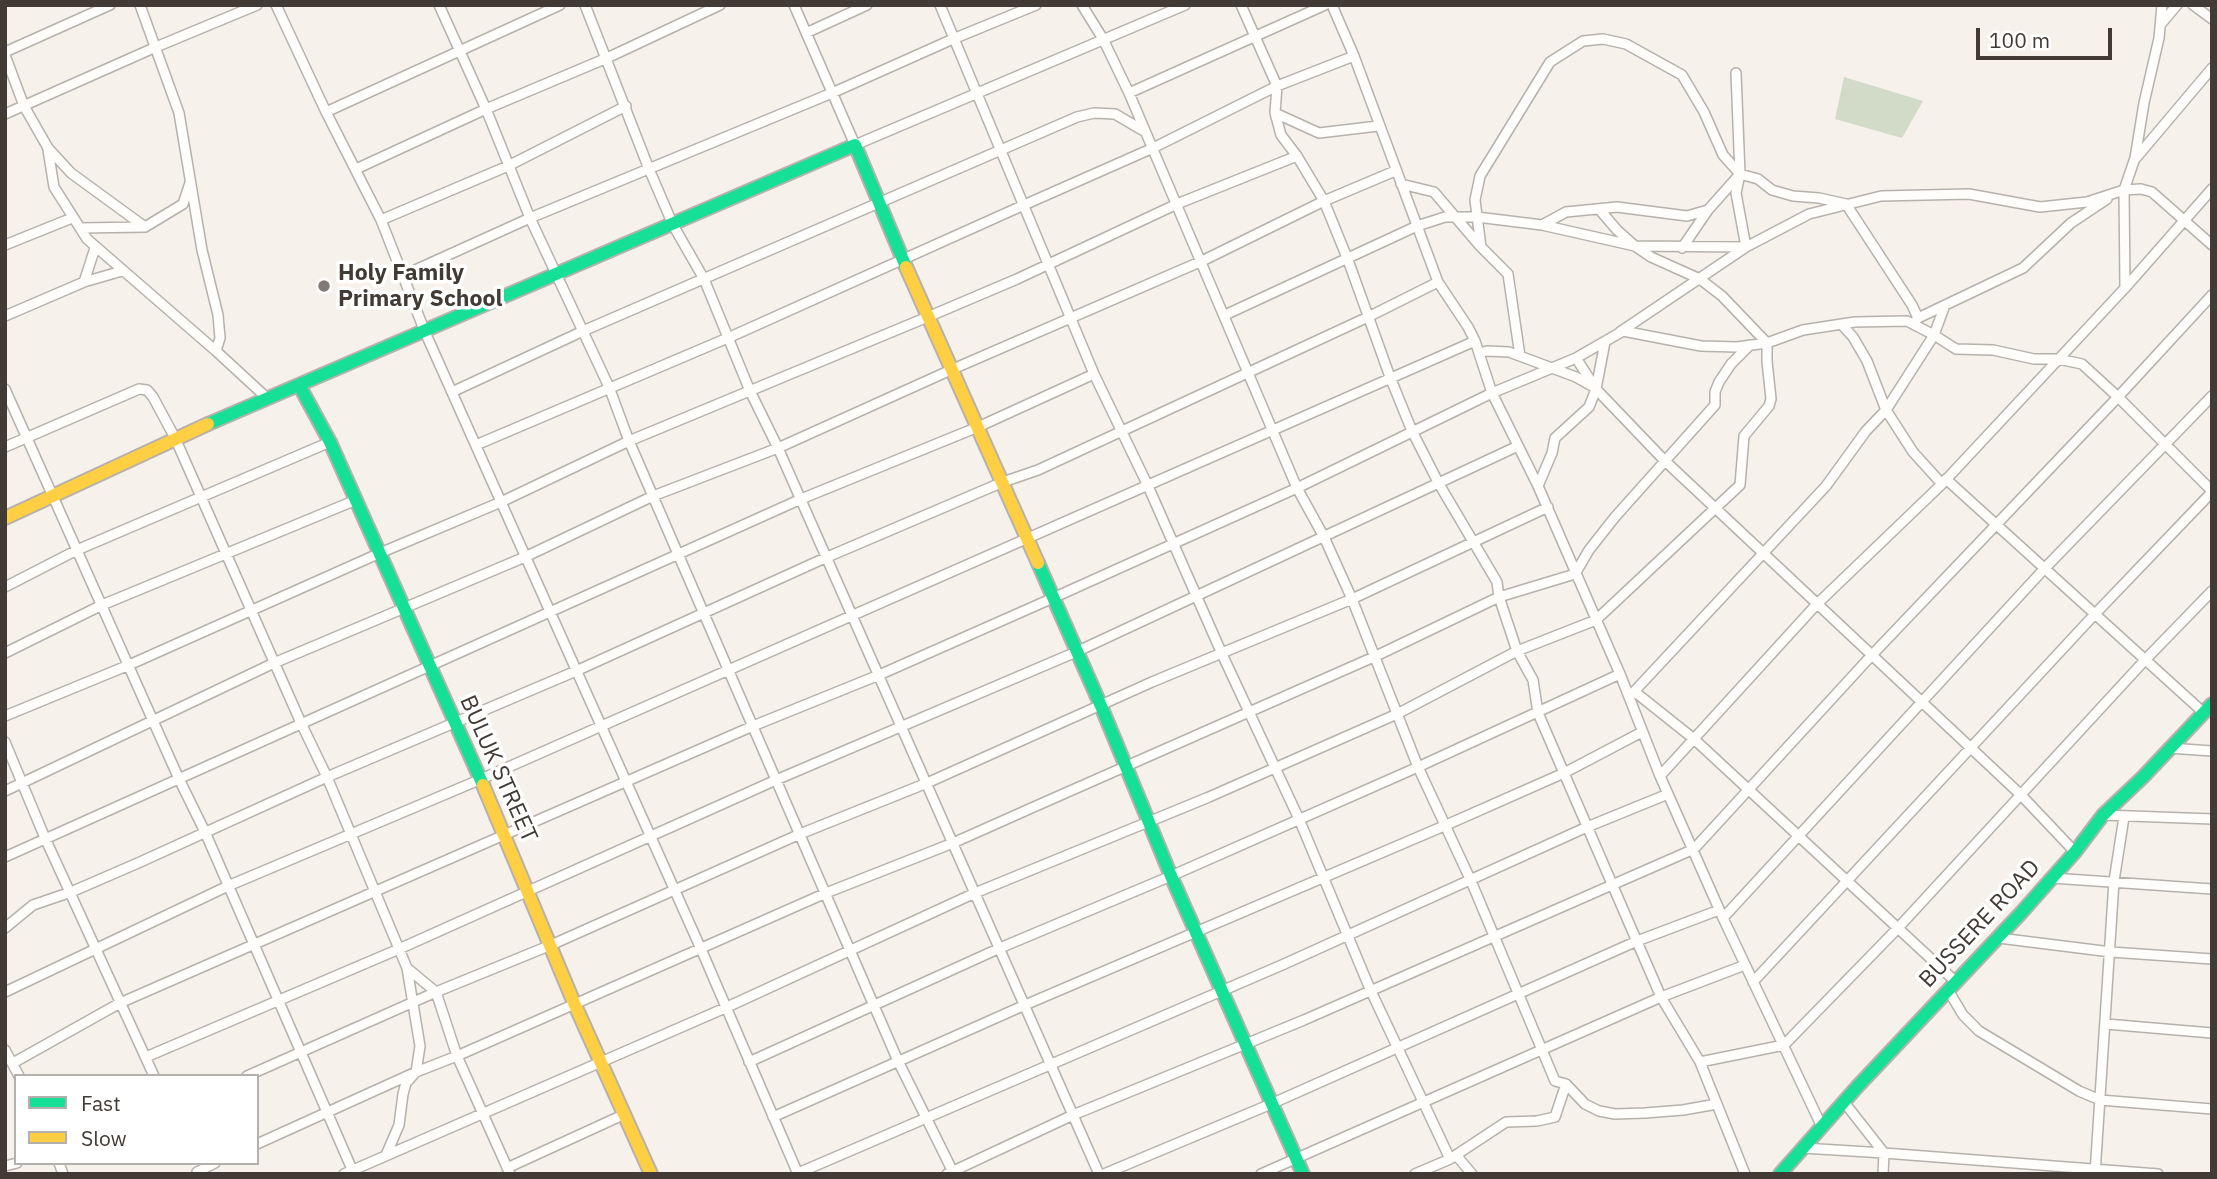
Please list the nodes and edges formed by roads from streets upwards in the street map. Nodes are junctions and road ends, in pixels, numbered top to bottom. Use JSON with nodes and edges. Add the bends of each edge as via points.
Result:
{"nodes":[{"id":1,"x":110,"y":5,"type":"edge"},
{"id":2,"x":140,"y":5,"type":"edge"},
{"id":3,"x":257,"y":5,"type":"edge"},
{"id":4,"x":276,"y":5,"type":"edge"},
{"id":5,"x":439,"y":5,"type":"edge"},
{"id":6,"x":560,"y":5,"type":"edge"},
{"id":7,"x":585,"y":5,"type":"edge"},
{"id":8,"x":720,"y":5,"type":"edge"},
{"id":9,"x":794,"y":5,"type":"edge"},
{"id":10,"x":867,"y":5,"type":"edge"},
{"id":11,"x":940,"y":5,"type":"edge"},
{"id":12,"x":1036,"y":5,"type":"edge"},
{"id":13,"x":1082,"y":5,"type":"edge"},
{"id":14,"x":1185,"y":5,"type":"edge"},
{"id":15,"x":1241,"y":5,"type":"edge"},
{"id":16,"x":1325,"y":5,"type":"edge"},
{"id":17,"x":1332,"y":5,"type":"edge"},
{"id":18,"x":2162,"y":5,"type":"edge"},
{"id":19,"x":2176,"y":5,"type":"edge"},
{"id":20,"x":2193,"y":5,"type":"edge"},
{"id":21,"x":2212,"y":19,"type":"edge"},
{"id":22,"x":2161,"y":24,"type":"junction"},
{"id":23,"x":806,"y":33,"type":"junction"},
{"id":24,"x":1255,"y":38,"type":"junction"},
{"id":25,"x":953,"y":39,"type":"junction"},
{"id":26,"x":1103,"y":39,"type":"junction"},
{"id":27,"x":156,"y":47,"type":"junction"},
{"id":28,"x":461,"y":52,"type":"junction"},
{"id":29,"x":5,"y":54,"type":"edge"},
{"id":30,"x":1354,"y":56,"type":"junction"},
{"id":31,"x":607,"y":58,"type":"junction"},
{"id":32,"x":2212,"y":68,"type":"edge"},
{"id":33,"x":1736,"y":73,"type":"dead end"},
{"id":34,"x":1277,"y":86,"type":"junction"},
{"id":35,"x":832,"y":93,"type":"junction"},
{"id":36,"x":1129,"y":93,"type":"junction"},
{"id":37,"x":976,"y":94,"type":"junction"},
{"id":38,"x":24,"y":106,"type":"junction"},
{"id":39,"x":626,"y":106,"type":"junction"},
{"id":40,"x":486,"y":108,"type":"junction"},
{"id":41,"x":326,"y":113,"type":"junction"},
{"id":42,"x":1275,"y":113,"type":"junction"},
{"id":43,"x":5,"y":114,"type":"edge"},
{"id":44,"x":1378,"y":126,"type":"junction"},
{"id":45,"x":1146,"y":132,"type":"junction"},
{"id":46,"x":855,"y":145,"type":"junction"},
{"id":47,"x":48,"y":148,"type":"junction"},
{"id":48,"x":1001,"y":148,"type":"junction"},
{"id":49,"x":1153,"y":148,"type":"junction"},
{"id":50,"x":1297,"y":156,"type":"junction"},
{"id":51,"x":2135,"y":158,"type":"junction"},
{"id":52,"x":508,"y":166,"type":"junction"},
{"id":53,"x":356,"y":169,"type":"junction"},
{"id":54,"x":649,"y":169,"type":"junction"},
{"id":55,"x":1395,"y":171,"type":"junction"},
{"id":56,"x":1740,"y":174,"type":"junction"},
{"id":57,"x":191,"y":179,"type":"junction"},
{"id":58,"x":1401,"y":184,"type":"junction"},
{"id":59,"x":2212,"y":189,"type":"edge"},
{"id":60,"x":2124,"y":190,"type":"junction"},
{"id":61,"x":879,"y":201,"type":"junction"},
{"id":62,"x":1324,"y":201,"type":"junction"},
{"id":63,"x":1177,"y":204,"type":"junction"},
{"id":64,"x":1846,"y":204,"type":"junction"},
{"id":65,"x":1024,"y":205,"type":"junction"},
{"id":66,"x":1599,"y":209,"type":"junction"},
{"id":67,"x":1708,"y":210,"type":"junction"},
{"id":68,"x":1453,"y":216,"type":"junction"},
{"id":69,"x":1477,"y":217,"type":"junction"},
{"id":70,"x":72,"y":218,"type":"junction"},
{"id":71,"x":530,"y":218,"type":"junction"},
{"id":72,"x":382,"y":220,"type":"junction"},
{"id":73,"x":2186,"y":220,"type":"junction"},
{"id":74,"x":673,"y":225,"type":"junction"},
{"id":75,"x":1542,"y":225,"type":"junction"},
{"id":76,"x":1417,"y":226,"type":"junction"},
{"id":77,"x":145,"y":227,"type":"junction"},
{"id":78,"x":80,"y":228,"type":"junction"},
{"id":79,"x":8,"y":242,"type":"edge"},
{"id":80,"x":2212,"y":245,"type":"edge"},
{"id":81,"x":1635,"y":246,"type":"junction"},
{"id":82,"x":1481,"y":247,"type":"junction"},
{"id":83,"x":1746,"y":247,"type":"junction"},
{"id":84,"x":95,"y":248,"type":"junction"},
{"id":85,"x":1682,"y":248,"type":"junction"},
{"id":86,"x":903,"y":260,"type":"junction"},
{"id":87,"x":1348,"y":260,"type":"junction"},
{"id":88,"x":1202,"y":261,"type":"junction"},
{"id":89,"x":1048,"y":263,"type":"junction"},
{"id":90,"x":122,"y":271,"type":"junction"},
{"id":91,"x":557,"y":274,"type":"junction"},
{"id":92,"x":404,"y":275,"type":"junction"},
{"id":93,"x":704,"y":279,"type":"junction"},
{"id":94,"x":1700,"y":279,"type":"junction"},
{"id":95,"x":85,"y":282,"type":"junction"},
{"id":96,"x":1438,"y":282,"type":"junction"},
{"id":97,"x":2125,"y":288,"type":"junction"},
{"id":98,"x":2212,"y":295,"type":"edge"},
{"id":99,"x":1945,"y":306,"type":"junction"},
{"id":100,"x":1226,"y":315,"type":"junction"},
{"id":101,"x":5,"y":316,"type":"edge"},
{"id":102,"x":930,"y":316,"type":"junction"},
{"id":103,"x":1368,"y":317,"type":"junction"},
{"id":104,"x":1072,"y":318,"type":"junction"},
{"id":105,"x":1916,"y":321,"type":"junction"},
{"id":106,"x":1842,"y":326,"type":"junction"},
{"id":107,"x":583,"y":331,"type":"junction"},
{"id":108,"x":425,"y":332,"type":"junction"},
{"id":109,"x":1934,"y":335,"type":"junction"},
{"id":110,"x":730,"y":337,"type":"junction"},
{"id":111,"x":1475,"y":341,"type":"junction"},
{"id":112,"x":1603,"y":343,"type":"junction"},
{"id":113,"x":1767,"y":343,"type":"junction"},
{"id":114,"x":1750,"y":345,"type":"junction"},
{"id":115,"x":216,"y":351,"type":"junction"},
{"id":116,"x":1479,"y":353,"type":"junction"},
{"id":117,"x":1520,"y":356,"type":"junction"},
{"id":118,"x":1576,"y":358,"type":"junction"},
{"id":119,"x":2058,"y":359,"type":"junction"},
{"id":120,"x":953,"y":369,"type":"junction"},
{"id":121,"x":1550,"y":369,"type":"junction"},
{"id":122,"x":1248,"y":373,"type":"junction"},
{"id":123,"x":1094,"y":374,"type":"junction"},
{"id":124,"x":1390,"y":377,"type":"junction"},
{"id":125,"x":299,"y":385,"type":"junction"},
{"id":126,"x":609,"y":387,"type":"junction"},
{"id":127,"x":1597,"y":389,"type":"junction"},
{"id":128,"x":6,"y":390,"type":"edge"},
{"id":129,"x":750,"y":391,"type":"junction"},
{"id":130,"x":452,"y":392,"type":"junction"},
{"id":131,"x":1492,"y":393,"type":"junction"},
{"id":132,"x":2212,"y":396,"type":"edge"},
{"id":133,"x":2118,"y":397,"type":"junction"},
{"id":134,"x":267,"y":398,"type":"junction"},
{"id":135,"x":1886,"y":410,"type":"junction"},
{"id":136,"x":978,"y":427,"type":"junction"},
{"id":137,"x":1121,"y":430,"type":"junction"},
{"id":138,"x":1272,"y":431,"type":"junction"},
{"id":139,"x":1412,"y":431,"type":"junction"},
{"id":140,"x":27,"y":437,"type":"junction"},
{"id":141,"x":175,"y":438,"type":"junction"},
{"id":142,"x":629,"y":441,"type":"junction"},
{"id":143,"x":330,"y":442,"type":"junction"},
{"id":144,"x":475,"y":445,"type":"junction"},
{"id":145,"x":2165,"y":445,"type":"junction"},
{"id":146,"x":1518,"y":446,"type":"junction"},
{"id":147,"x":5,"y":447,"type":"edge"},
{"id":148,"x":778,"y":448,"type":"junction"},
{"id":149,"x":1664,"y":460,"type":"junction"},
{"id":150,"x":1944,"y":481,"type":"junction"},
{"id":151,"x":1003,"y":482,"type":"junction"},
{"id":152,"x":1439,"y":484,"type":"junction"},
{"id":153,"x":1148,"y":486,"type":"junction"},
{"id":154,"x":1538,"y":486,"type":"junction"},
{"id":155,"x":1297,"y":488,"type":"junction"},
{"id":156,"x":2212,"y":492,"type":"edge"},
{"id":157,"x":53,"y":495,"type":"junction"},
{"id":158,"x":200,"y":496,"type":"junction"},
{"id":159,"x":653,"y":496,"type":"junction"},
{"id":160,"x":801,"y":499,"type":"junction"},
{"id":161,"x":356,"y":500,"type":"junction"},
{"id":162,"x":501,"y":502,"type":"junction"},
{"id":163,"x":1716,"y":507,"type":"junction"},
{"id":164,"x":1548,"y":508,"type":"junction"},
{"id":165,"x":5,"y":518,"type":"edge"},
{"id":166,"x":1996,"y":524,"type":"junction"},
{"id":167,"x":1026,"y":537,"type":"junction"},
{"id":168,"x":1324,"y":537,"type":"junction"},
{"id":169,"x":1473,"y":541,"type":"junction"},
{"id":170,"x":1174,"y":543,"type":"junction"},
{"id":171,"x":77,"y":550,"type":"junction"},
{"id":172,"x":1763,"y":552,"type":"junction"},
{"id":173,"x":225,"y":553,"type":"junction"},
{"id":174,"x":380,"y":553,"type":"junction"},
{"id":175,"x":525,"y":556,"type":"junction"},
{"id":176,"x":679,"y":556,"type":"junction"},
{"id":177,"x":825,"y":558,"type":"junction"},
{"id":178,"x":2045,"y":568,"type":"junction"},
{"id":179,"x":1575,"y":573,"type":"junction"},
{"id":180,"x":5,"y":587,"type":"edge"},
{"id":181,"x":2212,"y":591,"type":"edge"},
{"id":182,"x":1197,"y":597,"type":"junction"},
{"id":183,"x":1499,"y":597,"type":"junction"},
{"id":184,"x":1053,"y":598,"type":"junction"},
{"id":185,"x":1352,"y":599,"type":"junction"},
{"id":186,"x":102,"y":605,"type":"junction"},
{"id":187,"x":1816,"y":605,"type":"junction"},
{"id":188,"x":404,"y":609,"type":"junction"},
{"id":189,"x":251,"y":612,"type":"junction"},
{"id":190,"x":705,"y":612,"type":"junction"},
{"id":191,"x":550,"y":614,"type":"junction"},
{"id":192,"x":2095,"y":614,"type":"junction"},
{"id":193,"x":853,"y":616,"type":"junction"},
{"id":194,"x":1596,"y":620,"type":"junction"},
{"id":195,"x":1517,"y":651,"type":"junction"},
{"id":196,"x":1076,"y":652,"type":"junction"},
{"id":197,"x":5,"y":653,"type":"edge"},
{"id":198,"x":1222,"y":654,"type":"junction"},
{"id":199,"x":1376,"y":656,"type":"junction"},
{"id":200,"x":1871,"y":656,"type":"junction"},
{"id":201,"x":2145,"y":660,"type":"junction"},
{"id":202,"x":274,"y":663,"type":"junction"},
{"id":203,"x":129,"y":665,"type":"junction"},
{"id":204,"x":429,"y":666,"type":"junction"},
{"id":205,"x":729,"y":670,"type":"junction"},
{"id":206,"x":576,"y":671,"type":"junction"},
{"id":207,"x":1620,"y":674,"type":"junction"},
{"id":208,"x":879,"y":675,"type":"junction"},
{"id":209,"x":1632,"y":694,"type":"junction"},
{"id":210,"x":1922,"y":702,"type":"junction"},
{"id":211,"x":1101,"y":706,"type":"junction"},
{"id":212,"x":2208,"y":709,"type":"edge"},
{"id":213,"x":1249,"y":712,"type":"junction"},
{"id":214,"x":1397,"y":713,"type":"junction"},
{"id":215,"x":1538,"y":713,"type":"junction"},
{"id":216,"x":5,"y":716,"type":"edge"},
{"id":217,"x":153,"y":720,"type":"junction"},
{"id":218,"x":456,"y":721,"type":"junction"},
{"id":219,"x":300,"y":723,"type":"junction"},
{"id":220,"x":753,"y":726,"type":"junction"},
{"id":221,"x":601,"y":727,"type":"junction"},
{"id":222,"x":902,"y":727,"type":"junction"},
{"id":223,"x":1642,"y":732,"type":"junction"},
{"id":224,"x":1693,"y":739,"type":"junction"},
{"id":225,"x":5,"y":742,"type":"edge"},
{"id":226,"x":1970,"y":748,"type":"junction"},
{"id":227,"x":2169,"y":748,"type":"junction"},
{"id":228,"x":2212,"y":751,"type":"edge"},
{"id":229,"x":1125,"y":766,"type":"junction"},
{"id":230,"x":1275,"y":767,"type":"junction"},
{"id":231,"x":1418,"y":767,"type":"junction"},
{"id":232,"x":1564,"y":773,"type":"junction"},
{"id":233,"x":327,"y":776,"type":"junction"},
{"id":234,"x":1660,"y":776,"type":"junction"},
{"id":235,"x":179,"y":779,"type":"junction"},
{"id":236,"x":479,"y":780,"type":"junction"},
{"id":237,"x":776,"y":780,"type":"junction"},
{"id":238,"x":626,"y":782,"type":"junction"},
{"id":239,"x":20,"y":783,"type":"junction"},
{"id":240,"x":927,"y":783,"type":"junction"},
{"id":241,"x":1748,"y":790,"type":"junction"},
{"id":242,"x":5,"y":791,"type":"edge"},
{"id":243,"x":1668,"y":794,"type":"junction"},
{"id":244,"x":2021,"y":794,"type":"junction"},
{"id":245,"x":2103,"y":815,"type":"junction"},
{"id":246,"x":2124,"y":817,"type":"junction"},
{"id":247,"x":1299,"y":819,"type":"junction"},
{"id":248,"x":2212,"y":819,"type":"edge"},
{"id":249,"x":1148,"y":822,"type":"junction"},
{"id":250,"x":1444,"y":826,"type":"junction"},
{"id":251,"x":1587,"y":827,"type":"junction"},
{"id":252,"x":205,"y":832,"type":"junction"},
{"id":253,"x":800,"y":834,"type":"junction"},
{"id":254,"x":351,"y":835,"type":"junction"},
{"id":255,"x":504,"y":835,"type":"junction"},
{"id":256,"x":1798,"y":836,"type":"junction"},
{"id":257,"x":45,"y":838,"type":"junction"},
{"id":258,"x":650,"y":839,"type":"junction"},
{"id":259,"x":953,"y":843,"type":"junction"},
{"id":260,"x":1694,"y":849,"type":"junction"},
{"id":261,"x":2076,"y":852,"type":"junction"},
{"id":262,"x":5,"y":857,"type":"edge"},
{"id":263,"x":1171,"y":876,"type":"junction"},
{"id":264,"x":1323,"y":876,"type":"junction"},
{"id":265,"x":2052,"y":878,"type":"junction"},
{"id":266,"x":1471,"y":881,"type":"junction"},
{"id":267,"x":1847,"y":881,"type":"junction"},
{"id":268,"x":2114,"y":881,"type":"junction"},
{"id":269,"x":1612,"y":885,"type":"junction"},
{"id":270,"x":228,"y":886,"type":"junction"},
{"id":271,"x":2212,"y":889,"type":"edge"},
{"id":272,"x":375,"y":891,"type":"junction"},
{"id":273,"x":528,"y":891,"type":"junction"},
{"id":274,"x":674,"y":891,"type":"junction"},
{"id":275,"x":71,"y":892,"type":"junction"},
{"id":276,"x":826,"y":893,"type":"junction"},
{"id":277,"x":975,"y":893,"type":"junction"},
{"id":278,"x":1721,"y":914,"type":"junction"},
{"id":279,"x":5,"y":928,"type":"edge"},
{"id":280,"x":1898,"y":928,"type":"junction"},
{"id":281,"x":1196,"y":932,"type":"junction"},
{"id":282,"x":1349,"y":935,"type":"junction"},
{"id":283,"x":1494,"y":936,"type":"junction"},
{"id":284,"x":1999,"y":938,"type":"junction"},
{"id":285,"x":1637,"y":941,"type":"junction"},
{"id":286,"x":254,"y":944,"type":"junction"},
{"id":287,"x":551,"y":945,"type":"junction"},
{"id":288,"x":94,"y":948,"type":"junction"},
{"id":289,"x":1000,"y":948,"type":"junction"},
{"id":290,"x":399,"y":949,"type":"junction"},
{"id":291,"x":701,"y":949,"type":"junction"},
{"id":292,"x":850,"y":949,"type":"junction"},
{"id":293,"x":2111,"y":952,"type":"junction"},
{"id":294,"x":2212,"y":960,"type":"edge"},
{"id":295,"x":1745,"y":965,"type":"junction"},
{"id":296,"x":407,"y":968,"type":"junction"},
{"id":297,"x":1754,"y":982,"type":"junction"},
{"id":298,"x":1952,"y":986,"type":"junction"},
{"id":299,"x":1370,"y":989,"type":"junction"},
{"id":300,"x":1223,"y":991,"type":"junction"},
{"id":301,"x":5,"y":992,"type":"edge"},
{"id":302,"x":436,"y":992,"type":"junction"},
{"id":303,"x":1518,"y":993,"type":"junction"},
{"id":304,"x":1661,"y":997,"type":"junction"},
{"id":305,"x":279,"y":1002,"type":"junction"},
{"id":306,"x":414,"y":1002,"type":"junction"},
{"id":307,"x":120,"y":1003,"type":"junction"},
{"id":308,"x":574,"y":1003,"type":"junction"},
{"id":309,"x":1025,"y":1005,"type":"junction"},
{"id":310,"x":876,"y":1007,"type":"junction"},
{"id":311,"x":725,"y":1008,"type":"junction"},
{"id":312,"x":2106,"y":1024,"type":"junction"},
{"id":313,"x":2212,"y":1033,"type":"edge"},
{"id":314,"x":1246,"y":1044,"type":"junction"},
{"id":315,"x":1784,"y":1045,"type":"junction"},
{"id":316,"x":1397,"y":1047,"type":"junction"},
{"id":317,"x":5,"y":1050,"type":"edge"},
{"id":318,"x":1543,"y":1051,"type":"junction"},
{"id":319,"x":302,"y":1053,"type":"junction"},
{"id":320,"x":457,"y":1056,"type":"junction"},
{"id":321,"x":146,"y":1058,"type":"junction"},
{"id":322,"x":599,"y":1061,"type":"junction"},
{"id":323,"x":898,"y":1061,"type":"junction"},
{"id":324,"x":749,"y":1062,"type":"junction"},
{"id":325,"x":1700,"y":1062,"type":"junction"},
{"id":326,"x":13,"y":1063,"type":"junction"},
{"id":327,"x":1051,"y":1065,"type":"junction"},
{"id":328,"x":416,"y":1072,"type":"junction"},
{"id":329,"x":18,"y":1074,"type":"edge"},
{"id":330,"x":153,"y":1074,"type":"edge"},
{"id":331,"x":252,"y":1074,"type":"edge"},
{"id":332,"x":1566,"y":1084,"type":"junction"},
{"id":333,"x":2100,"y":1100,"type":"junction"},
{"id":334,"x":1423,"y":1102,"type":"junction"},
{"id":335,"x":1844,"y":1102,"type":"junction"},
{"id":336,"x":1271,"y":1104,"type":"junction"},
{"id":337,"x":1717,"y":1104,"type":"junction"},
{"id":338,"x":2212,"y":1109,"type":"edge"},
{"id":339,"x":328,"y":1112,"type":"junction"},
{"id":340,"x":483,"y":1112,"type":"junction"},
{"id":341,"x":625,"y":1114,"type":"junction"},
{"id":342,"x":1073,"y":1115,"type":"junction"},
{"id":343,"x":773,"y":1117,"type":"junction"},
{"id":344,"x":927,"y":1117,"type":"junction"},
{"id":345,"x":1822,"y":1127,"type":"junction"},
{"id":346,"x":259,"y":1143,"type":"edge"},
{"id":347,"x":1803,"y":1147,"type":"junction"},
{"id":348,"x":1884,"y":1153,"type":"junction"},
{"id":349,"x":386,"y":1155,"type":"junction"},
{"id":350,"x":1452,"y":1157,"type":"junction"},
{"id":351,"x":1296,"y":1159,"type":"junction"},
{"id":352,"x":509,"y":1171,"type":"edge"},
{"id":353,"x":2095,"y":1171,"type":"edge"},
{"id":354,"x":350,"y":1173,"type":"edge"},
{"id":355,"x":952,"y":1173,"type":"edge"},
{"id":356,"x":652,"y":1174,"type":"edge"},
{"id":357,"x":797,"y":1174,"type":"edge"},
{"id":358,"x":1102,"y":1174,"type":"edge"},
{"id":359,"x":1261,"y":1174,"type":"edge"},
{"id":360,"x":1303,"y":1174,"type":"edge"},
{"id":361,"x":1415,"y":1174,"type":"edge"},
{"id":362,"x":1472,"y":1174,"type":"edge"},
{"id":363,"x":1745,"y":1174,"type":"edge"},
{"id":364,"x":1780,"y":1174,"type":"edge"},
{"id":365,"x":1883,"y":1174,"type":"edge"},
{"id":366,"x":2158,"y":1174,"type":"edge"}],
"edges":[{"from":1,"to":29,"type":"street"},
{"from":2,"to":27,"type":"street"},
{"from":3,"to":27,"type":"street"},
{"from":4,"to":41,"type":"street"},
{"from":5,"to":28,"type":"street"},
{"from":6,"to":28,"type":"street"},
{"from":7,"to":31,"type":"street"},
{"from":8,"to":31,"type":"street"},
{"from":9,"to":23,"type":"street"},
{"from":10,"to":23,"type":"street"},
{"from":11,"to":25,"type":"street"},
{"from":12,"to":25,"type":"street"},
{"from":13,"to":26,"type":"street"},
{"from":14,"to":26,"type":"street"},
{"from":15,"to":24,"type":"street"},
{"from":16,"to":24,"type":"street"},
{"from":17,"to":30,"type":"street"},
{"from":18,"to":22,"type":"street"},
{"from":19,"to":22,"type":"street"},
{"from":20,"to":21,"type":"street"},
{"from":22,"to":51,"type":"street"},
{"from":23,"to":35,"type":"street"},
{"from":24,"to":34,"type":"street"},
{"from":24,"to":36,"type":"street"},
{"from":25,"to":35,"type":"street"},
{"from":25,"to":37,"type":"street"},
{"from":26,"to":36,"type":"street"},
{"from":26,"to":37,"type":"street"},
{"from":27,"to":38,"type":"street"},
{"from":27,"to":57,"type":"street","via":[[179,113]]},
{"from":28,"to":40,"type":"street"},
{"from":28,"to":41,"type":"street"},
{"from":29,"to":38,"type":"street"},
{"from":30,"to":34,"type":"street"},
{"from":30,"to":44,"type":"street"},
{"from":31,"to":39,"type":"street"},
{"from":31,"to":40,"type":"street"},
{"from":32,"to":51,"type":"street"},
{"from":33,"to":56,"type":"street"},
{"from":34,"to":42,"type":"street"},
{"from":34,"to":49,"type":"street"},
{"from":35,"to":46,"type":"street"},
{"from":35,"to":54,"type":"street"},
{"from":36,"to":45,"type":"street"},
{"from":37,"to":46,"type":"street"},
{"from":37,"to":48,"type":"street"},
{"from":38,"to":43,"type":"street"},
{"from":38,"to":47,"type":"street"},
{"from":39,"to":52,"type":"street"},
{"from":39,"to":54,"type":"street"},
{"from":40,"to":52,"type":"street"},
{"from":40,"to":53,"type":"street"},
{"from":41,"to":53,"type":"street"},
{"from":42,"to":44,"type":"street","via":[[1319,132]]},
{"from":42,"to":50,"type":"street","via":[[1281,135]]},
{"from":44,"to":55,"type":"street"},
{"from":45,"to":48,"type":"street","via":[[1115,114],[1094,113]]},
{"from":45,"to":49,"type":"street"},
{"from":46,"to":61,"type":"street"},
{"from":46,"to":74,"type":"street"},
{"from":47,"to":70,"type":"street","via":[[54,187]]},
{"from":47,"to":77,"type":"street","via":[[71,173]]},
{"from":48,"to":61,"type":"street"},
{"from":48,"to":65,"type":"street"},
{"from":49,"to":63,"type":"street"},
{"from":49,"to":65,"type":"street"},
{"from":50,"to":62,"type":"street"},
{"from":50,"to":63,"type":"street"},
{"from":51,"to":60,"type":"street"},
{"from":52,"to":71,"type":"street"},
{"from":52,"to":72,"type":"street"},
{"from":53,"to":72,"type":"street"},
{"from":54,"to":71,"type":"street"},
{"from":54,"to":74,"type":"street"},
{"from":55,"to":58,"type":"street"},
{"from":55,"to":62,"type":"street"},
{"from":56,"to":64,"type":"street","via":[[1793,196]]},
{"from":56,"to":67,"type":"street"},
{"from":56,"to":69,"type":"street","via":[[1723,155],[1682,75],[1626,44],[1583,41],[1550,62],[1480,176]]},
{"from":56,"to":83,"type":"street","via":[[1736,193]]},
{"from":57,"to":77,"type":"street","via":[[183,204]]},
{"from":57,"to":115,"type":"street","via":[[218,314]]},
{"from":58,"to":68,"type":"street","via":[[1434,192]]},
{"from":58,"to":76,"type":"street"},
{"from":59,"to":73,"type":"street"},
{"from":60,"to":64,"type":"street","via":[[2087,202],[2040,207],[1969,194],[1881,196]]},
{"from":60,"to":73,"type":"street","via":[[2152,192]]},
{"from":60,"to":97,"type":"street"},
{"from":60,"to":99,"type":"street","via":[[2081,214],[2023,268]]},
{"from":61,"to":86,"type":"street"},
{"from":61,"to":93,"type":"street"},
{"from":62,"to":87,"type":"street"},
{"from":62,"to":88,"type":"street"},
{"from":63,"to":88,"type":"street"},
{"from":63,"to":89,"type":"street"},
{"from":64,"to":83,"type":"street","via":[[1809,215]]},
{"from":64,"to":105,"type":"street"},
{"from":65,"to":86,"type":"street"},
{"from":65,"to":89,"type":"street"},
{"from":66,"to":67,"type":"street","via":[[1687,216]]},
{"from":66,"to":75,"type":"street","via":[[1566,212]]},
{"from":66,"to":81,"type":"street"},
{"from":67,"to":85,"type":"street"},
{"from":68,"to":69,"type":"street"},
{"from":68,"to":76,"type":"street"},
{"from":68,"to":82,"type":"street"},
{"from":69,"to":75,"type":"street"},
{"from":69,"to":82,"type":"street"},
{"from":70,"to":78,"type":"street"},
{"from":70,"to":79,"type":"street"},
{"from":71,"to":91,"type":"street"},
{"from":71,"to":92,"type":"street"},
{"from":72,"to":92,"type":"street"},
{"from":73,"to":80,"type":"street"},
{"from":73,"to":97,"type":"street"},
{"from":74,"to":91,"type":"street"},
{"from":74,"to":93,"type":"street"},
{"from":75,"to":81,"type":"street"},
{"from":76,"to":87,"type":"street"},
{"from":76,"to":96,"type":"street"},
{"from":77,"to":78,"type":"street"},
{"from":78,"to":84,"type":"street"},
{"from":81,"to":85,"type":"street"},
{"from":81,"to":94,"type":"street"},
{"from":82,"to":117,"type":"street","via":[[1508,274]]},
{"from":83,"to":85,"type":"street"},
{"from":83,"to":94,"type":"street"},
{"from":84,"to":90,"type":"street"},
{"from":84,"to":95,"type":"street"},
{"from":86,"to":102,"type":"street"},
{"from":86,"to":110,"type":"street"},
{"from":87,"to":100,"type":"street"},
{"from":87,"to":103,"type":"street"},
{"from":88,"to":100,"type":"street"},
{"from":88,"to":104,"type":"street"},
{"from":89,"to":102,"type":"street"},
{"from":89,"to":104,"type":"street"},
{"from":90,"to":95,"type":"street"},
{"from":90,"to":115,"type":"street"},
{"from":91,"to":107,"type":"street"},
{"from":91,"to":108,"type":"street"},
{"from":92,"to":108,"type":"street"},
{"from":93,"to":107,"type":"street"},
{"from":93,"to":110,"type":"street"},
{"from":94,"to":112,"type":"street"},
{"from":94,"to":113,"type":"street"},
{"from":95,"to":101,"type":"street"},
{"from":96,"to":103,"type":"street"},
{"from":96,"to":111,"type":"street"},
{"from":97,"to":119,"type":"street"},
{"from":98,"to":133,"type":"street"},
{"from":99,"to":105,"type":"street"},
{"from":99,"to":109,"type":"street"},
{"from":100,"to":122,"type":"street"},
{"from":102,"to":120,"type":"street"},
{"from":102,"to":129,"type":"street"},
{"from":103,"to":122,"type":"street"},
{"from":103,"to":124,"type":"street"},
{"from":104,"to":120,"type":"street"},
{"from":104,"to":123,"type":"street"},
{"from":105,"to":106,"type":"street","via":[[1855,321]]},
{"from":105,"to":109,"type":"street"},
{"from":106,"to":113,"type":"street","via":[[1802,330]]},
{"from":106,"to":135,"type":"street","via":[[1867,361]]},
{"from":107,"to":126,"type":"street"},
{"from":107,"to":130,"type":"street"},
{"from":108,"to":125,"type":"street"},
{"from":108,"to":130,"type":"street"},
{"from":109,"to":119,"type":"street","via":[[1956,349]]},
{"from":109,"to":135,"type":"street"},
{"from":110,"to":126,"type":"street"},
{"from":110,"to":129,"type":"street"},
{"from":111,"to":116,"type":"street"},
{"from":111,"to":124,"type":"street"},
{"from":112,"to":114,"type":"street","via":[[1623,331],[1701,346]]},
{"from":112,"to":118,"type":"street"},
{"from":112,"to":127,"type":"street"},
{"from":113,"to":114,"type":"street"},
{"from":113,"to":163,"type":"street","via":[[1769,406],[1744,436],[1740,485]]},
{"from":114,"to":149,"type":"street","via":[[1719,382],[1715,405]]},
{"from":115,"to":134,"type":"street"},
{"from":116,"to":117,"type":"street"},
{"from":116,"to":131,"type":"street"},
{"from":117,"to":121,"type":"street"},
{"from":118,"to":121,"type":"street"},
{"from":118,"to":127,"type":"street"},
{"from":119,"to":133,"type":"street","via":[[2082,364]]},
{"from":119,"to":150,"type":"street"},
{"from":120,"to":136,"type":"street"},
{"from":120,"to":148,"type":"street"},
{"from":121,"to":127,"type":"street"},
{"from":121,"to":131,"type":"street"},
{"from":122,"to":137,"type":"street"},
{"from":122,"to":138,"type":"street"},
{"from":123,"to":136,"type":"street"},
{"from":123,"to":137,"type":"street"},
{"from":124,"to":138,"type":"street"},
{"from":124,"to":139,"type":"street"},
{"from":125,"to":134,"type":"street"},
{"from":125,"to":143,"type":"street","name":"BULUK STREET"},
{"from":126,"to":142,"type":"street"},
{"from":126,"to":144,"type":"street"},
{"from":127,"to":149,"type":"street"},
{"from":127,"to":154,"type":"street","via":[[1589,407],[1555,438]]},
{"from":128,"to":140,"type":"street"},
{"from":129,"to":142,"type":"street"},
{"from":129,"to":148,"type":"street"},
{"from":130,"to":144,"type":"street"},
{"from":131,"to":139,"type":"street"},
{"from":131,"to":146,"type":"street"},
{"from":132,"to":145,"type":"street"},
{"from":133,"to":145,"type":"street"},
{"from":133,"to":166,"type":"street"},
{"from":134,"to":141,"type":"street"},
{"from":135,"to":150,"type":"street","via":[[1913,452]]},
{"from":135,"to":172,"type":"street","via":[[1826,486]]},
{"from":136,"to":151,"type":"street"},
{"from":136,"to":160,"type":"street"},
{"from":137,"to":151,"type":"street"},
{"from":137,"to":153,"type":"street"},
{"from":138,"to":153,"type":"street"},
{"from":138,"to":155,"type":"street"},
{"from":139,"to":152,"type":"street"},
{"from":139,"to":155,"type":"street"},
{"from":140,"to":141,"type":"street","via":[[139,389],[153,397]]},
{"from":140,"to":147,"type":"street"},
{"from":140,"to":157,"type":"street"},
{"from":141,"to":157,"type":"street"},
{"from":141,"to":158,"type":"street"},
{"from":142,"to":159,"type":"street"},
{"from":142,"to":162,"type":"street"},
{"from":143,"to":158,"type":"street"},
{"from":143,"to":161,"type":"street","name":"BULUK STREET"},
{"from":144,"to":162,"type":"street"},
{"from":145,"to":156,"type":"street"},
{"from":145,"to":178,"type":"street"},
{"from":146,"to":152,"type":"street"},
{"from":146,"to":154,"type":"street"},
{"from":148,"to":159,"type":"street"},
{"from":148,"to":160,"type":"street"},
{"from":149,"to":163,"type":"street"},
{"from":149,"to":179,"type":"street"},
{"from":150,"to":166,"type":"street"},
{"from":150,"to":187,"type":"street"},
{"from":151,"to":167,"type":"street"},
{"from":151,"to":177,"type":"street"},
{"from":152,"to":168,"type":"street"},
{"from":152,"to":169,"type":"street"},
{"from":153,"to":167,"type":"street"},
{"from":153,"to":170,"type":"street"},
{"from":154,"to":164,"type":"street"},
{"from":155,"to":168,"type":"street"},
{"from":155,"to":170,"type":"street"},
{"from":156,"to":192,"type":"street"},
{"from":157,"to":165,"type":"street"},
{"from":157,"to":171,"type":"street"},
{"from":158,"to":171,"type":"street"},
{"from":158,"to":173,"type":"street"},
{"from":159,"to":175,"type":"street"},
{"from":159,"to":176,"type":"street"},
{"from":160,"to":176,"type":"street"},
{"from":160,"to":177,"type":"street"},
{"from":161,"to":173,"type":"street"},
{"from":161,"to":174,"type":"street","name":"BULUK STREET"},
{"from":162,"to":174,"type":"street"},
{"from":162,"to":175,"type":"street"},
{"from":163,"to":172,"type":"street"},
{"from":163,"to":194,"type":"street"},
{"from":164,"to":169,"type":"street"},
{"from":164,"to":179,"type":"street"},
{"from":166,"to":178,"type":"street"},
{"from":166,"to":200,"type":"street"},
{"from":167,"to":184,"type":"street"},
{"from":167,"to":193,"type":"street"},
{"from":168,"to":182,"type":"street"},
{"from":168,"to":185,"type":"street"},
{"from":169,"to":183,"type":"street","via":[[1497,582]]},
{"from":169,"to":185,"type":"street"},
{"from":170,"to":182,"type":"street"},
{"from":170,"to":184,"type":"street"},
{"from":171,"to":180,"type":"street"},
{"from":171,"to":186,"type":"street"},
{"from":172,"to":187,"type":"street"},
{"from":172,"to":209,"type":"street"},
{"from":173,"to":186,"type":"street"},
{"from":173,"to":189,"type":"street"},
{"from":174,"to":188,"type":"street","name":"BULUK STREET"},
{"from":174,"to":189,"type":"street"},
{"from":175,"to":188,"type":"street"},
{"from":175,"to":191,"type":"street"},
{"from":176,"to":190,"type":"street"},
{"from":176,"to":191,"type":"street"},
{"from":177,"to":190,"type":"street"},
{"from":177,"to":193,"type":"street"},
{"from":178,"to":192,"type":"street"},
{"from":178,"to":210,"type":"street"},
{"from":179,"to":183,"type":"street"},
{"from":179,"to":194,"type":"street"},
{"from":181,"to":201,"type":"street"},
{"from":182,"to":196,"type":"street"},
{"from":182,"to":198,"type":"street"},
{"from":183,"to":195,"type":"street"},
{"from":183,"to":199,"type":"street"},
{"from":184,"to":196,"type":"street"},
{"from":184,"to":208,"type":"street"},
{"from":185,"to":198,"type":"street"},
{"from":185,"to":199,"type":"street"},
{"from":186,"to":197,"type":"street"},
{"from":186,"to":203,"type":"street"},
{"from":187,"to":200,"type":"street"},
{"from":187,"to":224,"type":"street"},
{"from":188,"to":202,"type":"street"},
{"from":188,"to":204,"type":"street","name":"BULUK STREET"},
{"from":189,"to":202,"type":"street"},
{"from":189,"to":203,"type":"street"},
{"from":190,"to":205,"type":"street"},
{"from":190,"to":206,"type":"street"},
{"from":191,"to":204,"type":"street"},
{"from":191,"to":206,"type":"street"},
{"from":192,"to":201,"type":"street"},
{"from":192,"to":226,"type":"street"},
{"from":193,"to":205,"type":"street"},
{"from":193,"to":208,"type":"street"},
{"from":194,"to":195,"type":"street"},
{"from":194,"to":207,"type":"street"},
{"from":195,"to":214,"type":"street"},
{"from":195,"to":215,"type":"street","via":[[1533,681]]},
{"from":196,"to":211,"type":"street"},
{"from":196,"to":222,"type":"street"},
{"from":198,"to":211,"type":"street"},
{"from":198,"to":213,"type":"street"},
{"from":199,"to":213,"type":"street"},
{"from":199,"to":214,"type":"street"},
{"from":200,"to":210,"type":"street"},
{"from":200,"to":241,"type":"street"},
{"from":201,"to":212,"type":"street"},
{"from":201,"to":244,"type":"street"},
{"from":202,"to":217,"type":"street"},
{"from":202,"to":219,"type":"street"},
{"from":203,"to":216,"type":"street"},
{"from":203,"to":217,"type":"street"},
{"from":204,"to":218,"type":"street","name":"BULUK STREET"},
{"from":204,"to":219,"type":"street"},
{"from":205,"to":220,"type":"street"},
{"from":205,"to":221,"type":"street"},
{"from":206,"to":218,"type":"street"},
{"from":206,"to":221,"type":"street"},
{"from":207,"to":209,"type":"street"},
{"from":207,"to":215,"type":"street"},
{"from":208,"to":220,"type":"street"},
{"from":208,"to":222,"type":"street"},
{"from":209,"to":223,"type":"street"},
{"from":209,"to":224,"type":"street"},
{"from":210,"to":226,"type":"street"},
{"from":210,"to":256,"type":"street"},
{"from":211,"to":229,"type":"street"},
{"from":211,"to":240,"type":"street"},
{"from":212,"to":227,"type":"street","name":"BUSSERE ROAD"},
{"from":213,"to":229,"type":"street"},
{"from":213,"to":230,"type":"street"},
{"from":214,"to":230,"type":"street"},
{"from":214,"to":231,"type":"street"},
{"from":215,"to":231,"type":"street"},
{"from":215,"to":232,"type":"street"},
{"from":217,"to":235,"type":"street"},
{"from":217,"to":239,"type":"street"},
{"from":218,"to":233,"type":"street"},
{"from":218,"to":236,"type":"street","name":"BULUK STREET"},
{"from":219,"to":233,"type":"street"},
{"from":219,"to":235,"type":"street"},
{"from":220,"to":237,"type":"street"},
{"from":220,"to":238,"type":"street"},
{"from":221,"to":236,"type":"street"},
{"from":221,"to":238,"type":"street"},
{"from":222,"to":237,"type":"street"},
{"from":222,"to":240,"type":"street"},
{"from":223,"to":232,"type":"street"},
{"from":223,"to":234,"type":"street"},
{"from":224,"to":234,"type":"street"},
{"from":224,"to":241,"type":"street"},
{"from":225,"to":239,"type":"street"},
{"from":226,"to":244,"type":"street"},
{"from":226,"to":267,"type":"street"},
{"from":227,"to":228,"type":"street"},
{"from":227,"to":245,"type":"street","name":"BUSSERE ROAD"},
{"from":229,"to":249,"type":"street"},
{"from":229,"to":259,"type":"street"},
{"from":230,"to":247,"type":"street"},
{"from":230,"to":249,"type":"street"},
{"from":231,"to":247,"type":"street"},
{"from":231,"to":250,"type":"street"},
{"from":232,"to":250,"type":"street"},
{"from":232,"to":251,"type":"street"},
{"from":233,"to":252,"type":"street"},
{"from":233,"to":254,"type":"street"},
{"from":234,"to":243,"type":"street"},
{"from":235,"to":252,"type":"street"},
{"from":235,"to":257,"type":"street"},
{"from":236,"to":254,"type":"street"},
{"from":236,"to":255,"type":"street","name":"BULUK STREET"},
{"from":237,"to":253,"type":"street"},
{"from":237,"to":258,"type":"street"},
{"from":238,"to":255,"type":"street"},
{"from":238,"to":258,"type":"street"},
{"from":239,"to":242,"type":"street"},
{"from":239,"to":257,"type":"street"},
{"from":240,"to":253,"type":"street"},
{"from":240,"to":259,"type":"street"},
{"from":241,"to":256,"type":"street"},
{"from":241,"to":260,"type":"street"},
{"from":243,"to":251,"type":"street"},
{"from":243,"to":260,"type":"street"},
{"from":244,"to":261,"type":"street"},
{"from":244,"to":280,"type":"street"},
{"from":245,"to":246,"type":"street"},
{"from":245,"to":261,"type":"street","name":"BUSSERE ROAD"},
{"from":246,"to":248,"type":"street"},
{"from":246,"to":268,"type":"street"},
{"from":247,"to":263,"type":"street"},
{"from":247,"to":264,"type":"street"},
{"from":249,"to":263,"type":"street"},
{"from":249,"to":277,"type":"street"},
{"from":250,"to":264,"type":"street"},
{"from":250,"to":266,"type":"street"},
{"from":251,"to":266,"type":"street"},
{"from":251,"to":269,"type":"street"},
{"from":252,"to":270,"type":"street"},
{"from":252,"to":275,"type":"street"},
{"from":253,"to":274,"type":"street"},
{"from":253,"to":276,"type":"street"},
{"from":254,"to":270,"type":"street"},
{"from":254,"to":272,"type":"street"},
{"from":255,"to":272,"type":"street"},
{"from":255,"to":273,"type":"street","name":"BULUK STREET"},
{"from":256,"to":267,"type":"street"},
{"from":256,"to":278,"type":"street"},
{"from":257,"to":262,"type":"street"},
{"from":257,"to":275,"type":"street"},
{"from":258,"to":273,"type":"street"},
{"from":258,"to":274,"type":"street"},
{"from":259,"to":276,"type":"street"},
{"from":259,"to":277,"type":"street"},
{"from":260,"to":269,"type":"street"},
{"from":260,"to":278,"type":"street"},
{"from":261,"to":265,"type":"street","name":"BUSSERE ROAD"},
{"from":263,"to":281,"type":"street"},
{"from":263,"to":289,"type":"street"},
{"from":264,"to":281,"type":"street"},
{"from":264,"to":282,"type":"street"},
{"from":265,"to":268,"type":"street"},
{"from":265,"to":284,"type":"street","name":"BUSSERE ROAD"},
{"from":266,"to":282,"type":"street"},
{"from":266,"to":283,"type":"street"},
{"from":267,"to":280,"type":"street"},
{"from":267,"to":297,"type":"street"},
{"from":268,"to":271,"type":"street"},
{"from":268,"to":293,"type":"street"},
{"from":269,"to":283,"type":"street"},
{"from":269,"to":285,"type":"street"},
{"from":270,"to":286,"type":"street"},
{"from":270,"to":288,"type":"street"},
{"from":272,"to":286,"type":"street"},
{"from":272,"to":290,"type":"street"},
{"from":273,"to":287,"type":"street","name":"BULUK STREET"},
{"from":273,"to":290,"type":"street"},
{"from":274,"to":287,"type":"street"},
{"from":274,"to":291,"type":"street"},
{"from":275,"to":279,"type":"street","via":[[33,905]]},
{"from":275,"to":288,"type":"street"},
{"from":276,"to":291,"type":"street"},
{"from":276,"to":292,"type":"street"},
{"from":277,"to":289,"type":"street"},
{"from":277,"to":292,"type":"street"},
{"from":278,"to":285,"type":"street"},
{"from":278,"to":295,"type":"street"},
{"from":280,"to":298,"type":"street"},
{"from":280,"to":315,"type":"street"},
{"from":281,"to":300,"type":"street"},
{"from":281,"to":309,"type":"street"},
{"from":282,"to":299,"type":"street"},
{"from":282,"to":300,"type":"street"},
{"from":283,"to":299,"type":"street"},
{"from":283,"to":303,"type":"street"},
{"from":284,"to":293,"type":"street"},
{"from":284,"to":298,"type":"street","name":"BUSSERE ROAD"},
{"from":285,"to":303,"type":"street"},
{"from":285,"to":304,"type":"street"},
{"from":286,"to":305,"type":"street"},
{"from":286,"to":307,"type":"street"},
{"from":287,"to":302,"type":"street"},
{"from":287,"to":308,"type":"street","name":"BULUK STREET"},
{"from":288,"to":301,"type":"street"},
{"from":288,"to":307,"type":"street"},
{"from":289,"to":309,"type":"street"},
{"from":289,"to":310,"type":"street"},
{"from":290,"to":296,"type":"street"},
{"from":290,"to":305,"type":"street"},
{"from":291,"to":308,"type":"street"},
{"from":291,"to":311,"type":"street"},
{"from":292,"to":310,"type":"street"},
{"from":292,"to":311,"type":"street"},
{"from":293,"to":294,"type":"street"},
{"from":293,"to":312,"type":"street"},
{"from":295,"to":297,"type":"street"},
{"from":295,"to":304,"type":"street"},
{"from":296,"to":302,"type":"street"},
{"from":296,"to":306,"type":"street"},
{"from":297,"to":315,"type":"street"},
{"from":298,"to":333,"type":"street","via":[[1963,1016],[1979,1031]]},
{"from":298,"to":335,"type":"street","name":"BUSSERE ROAD"},
{"from":299,"to":314,"type":"street"},
{"from":299,"to":316,"type":"street"},
{"from":300,"to":314,"type":"street"},
{"from":300,"to":327,"type":"street"},
{"from":302,"to":306,"type":"street"},
{"from":302,"to":320,"type":"street"},
{"from":303,"to":316,"type":"street"},
{"from":303,"to":318,"type":"street"},
{"from":304,"to":318,"type":"street"},
{"from":304,"to":325,"type":"street"},
{"from":305,"to":319,"type":"street"},
{"from":305,"to":321,"type":"street"},
{"from":306,"to":319,"type":"street"},
{"from":306,"to":328,"type":"street","via":[[420,1046]]},
{"from":307,"to":321,"type":"street"},
{"from":307,"to":326,"type":"street"},
{"from":308,"to":320,"type":"street"},
{"from":308,"to":322,"type":"street","name":"BULUK STREET"},
{"from":309,"to":323,"type":"street"},
{"from":309,"to":327,"type":"street"},
{"from":310,"to":323,"type":"street"},
{"from":310,"to":324,"type":"street"},
{"from":311,"to":322,"type":"street"},
{"from":311,"to":324,"type":"street"},
{"from":312,"to":313,"type":"street"},
{"from":312,"to":333,"type":"street"},
{"from":314,"to":336,"type":"street"},
{"from":314,"to":342,"type":"street"},
{"from":315,"to":325,"type":"street"},
{"from":315,"to":345,"type":"street"},
{"from":316,"to":334,"type":"street"},
{"from":316,"to":336,"type":"street"},
{"from":317,"to":326,"type":"street"},
{"from":318,"to":332,"type":"street","via":[[1555,1081]]},
{"from":318,"to":334,"type":"street"},
{"from":319,"to":331,"type":"street"},
{"from":319,"to":339,"type":"street"},
{"from":320,"to":328,"type":"street"},
{"from":320,"to":340,"type":"street"},
{"from":321,"to":330,"type":"street"},
{"from":322,"to":340,"type":"street"},
{"from":322,"to":341,"type":"street","name":"BULUK STREET"},
{"from":323,"to":343,"type":"street"},
{"from":323,"to":344,"type":"street"},
{"from":324,"to":343,"type":"street"},
{"from":325,"to":337,"type":"street"},
{"from":326,"to":329,"type":"street"},
{"from":327,"to":342,"type":"street"},
{"from":327,"to":344,"type":"street"},
{"from":328,"to":339,"type":"street"},
{"from":328,"to":349,"type":"street","via":[[406,1083],[399,1125]]},
{"from":332,"to":337,"type":"street","via":[[1599,1111],[1683,1110]]},
{"from":332,"to":350,"type":"street","via":[[1555,1117],[1506,1122]]},
{"from":333,"to":338,"type":"street"},
{"from":333,"to":353,"type":"street"},
{"from":334,"to":350,"type":"street"},
{"from":334,"to":351,"type":"street"},
{"from":335,"to":345,"type":"street","name":"BUSSERE ROAD"},
{"from":335,"to":348,"type":"street"},
{"from":336,"to":351,"type":"street"},
{"from":336,"to":358,"type":"street"},
{"from":337,"to":363,"type":"street"},
{"from":339,"to":346,"type":"street"},
{"from":339,"to":354,"type":"street"},
{"from":340,"to":349,"type":"street"},
{"from":340,"to":352,"type":"street"},
{"from":341,"to":352,"type":"street"},
{"from":341,"to":356,"type":"street","name":"BULUK STREET"},
{"from":342,"to":355,"type":"street"},
{"from":342,"to":358,"type":"street"},
{"from":343,"to":357,"type":"street"},
{"from":344,"to":355,"type":"street"},
{"from":344,"to":357,"type":"street"},
{"from":345,"to":347,"type":"street","name":"BUSSERE ROAD"},
{"from":347,"to":348,"type":"street"},
{"from":347,"to":364,"type":"street","name":"BUSSERE ROAD"},
{"from":348,"to":353,"type":"street"},
{"from":348,"to":365,"type":"street"},
{"from":349,"to":354,"type":"street"},
{"from":350,"to":361,"type":"street"},
{"from":350,"to":362,"type":"street"},
{"from":351,"to":359,"type":"street"},
{"from":351,"to":360,"type":"street"},
{"from":353,"to":366,"type":"street"}]}
